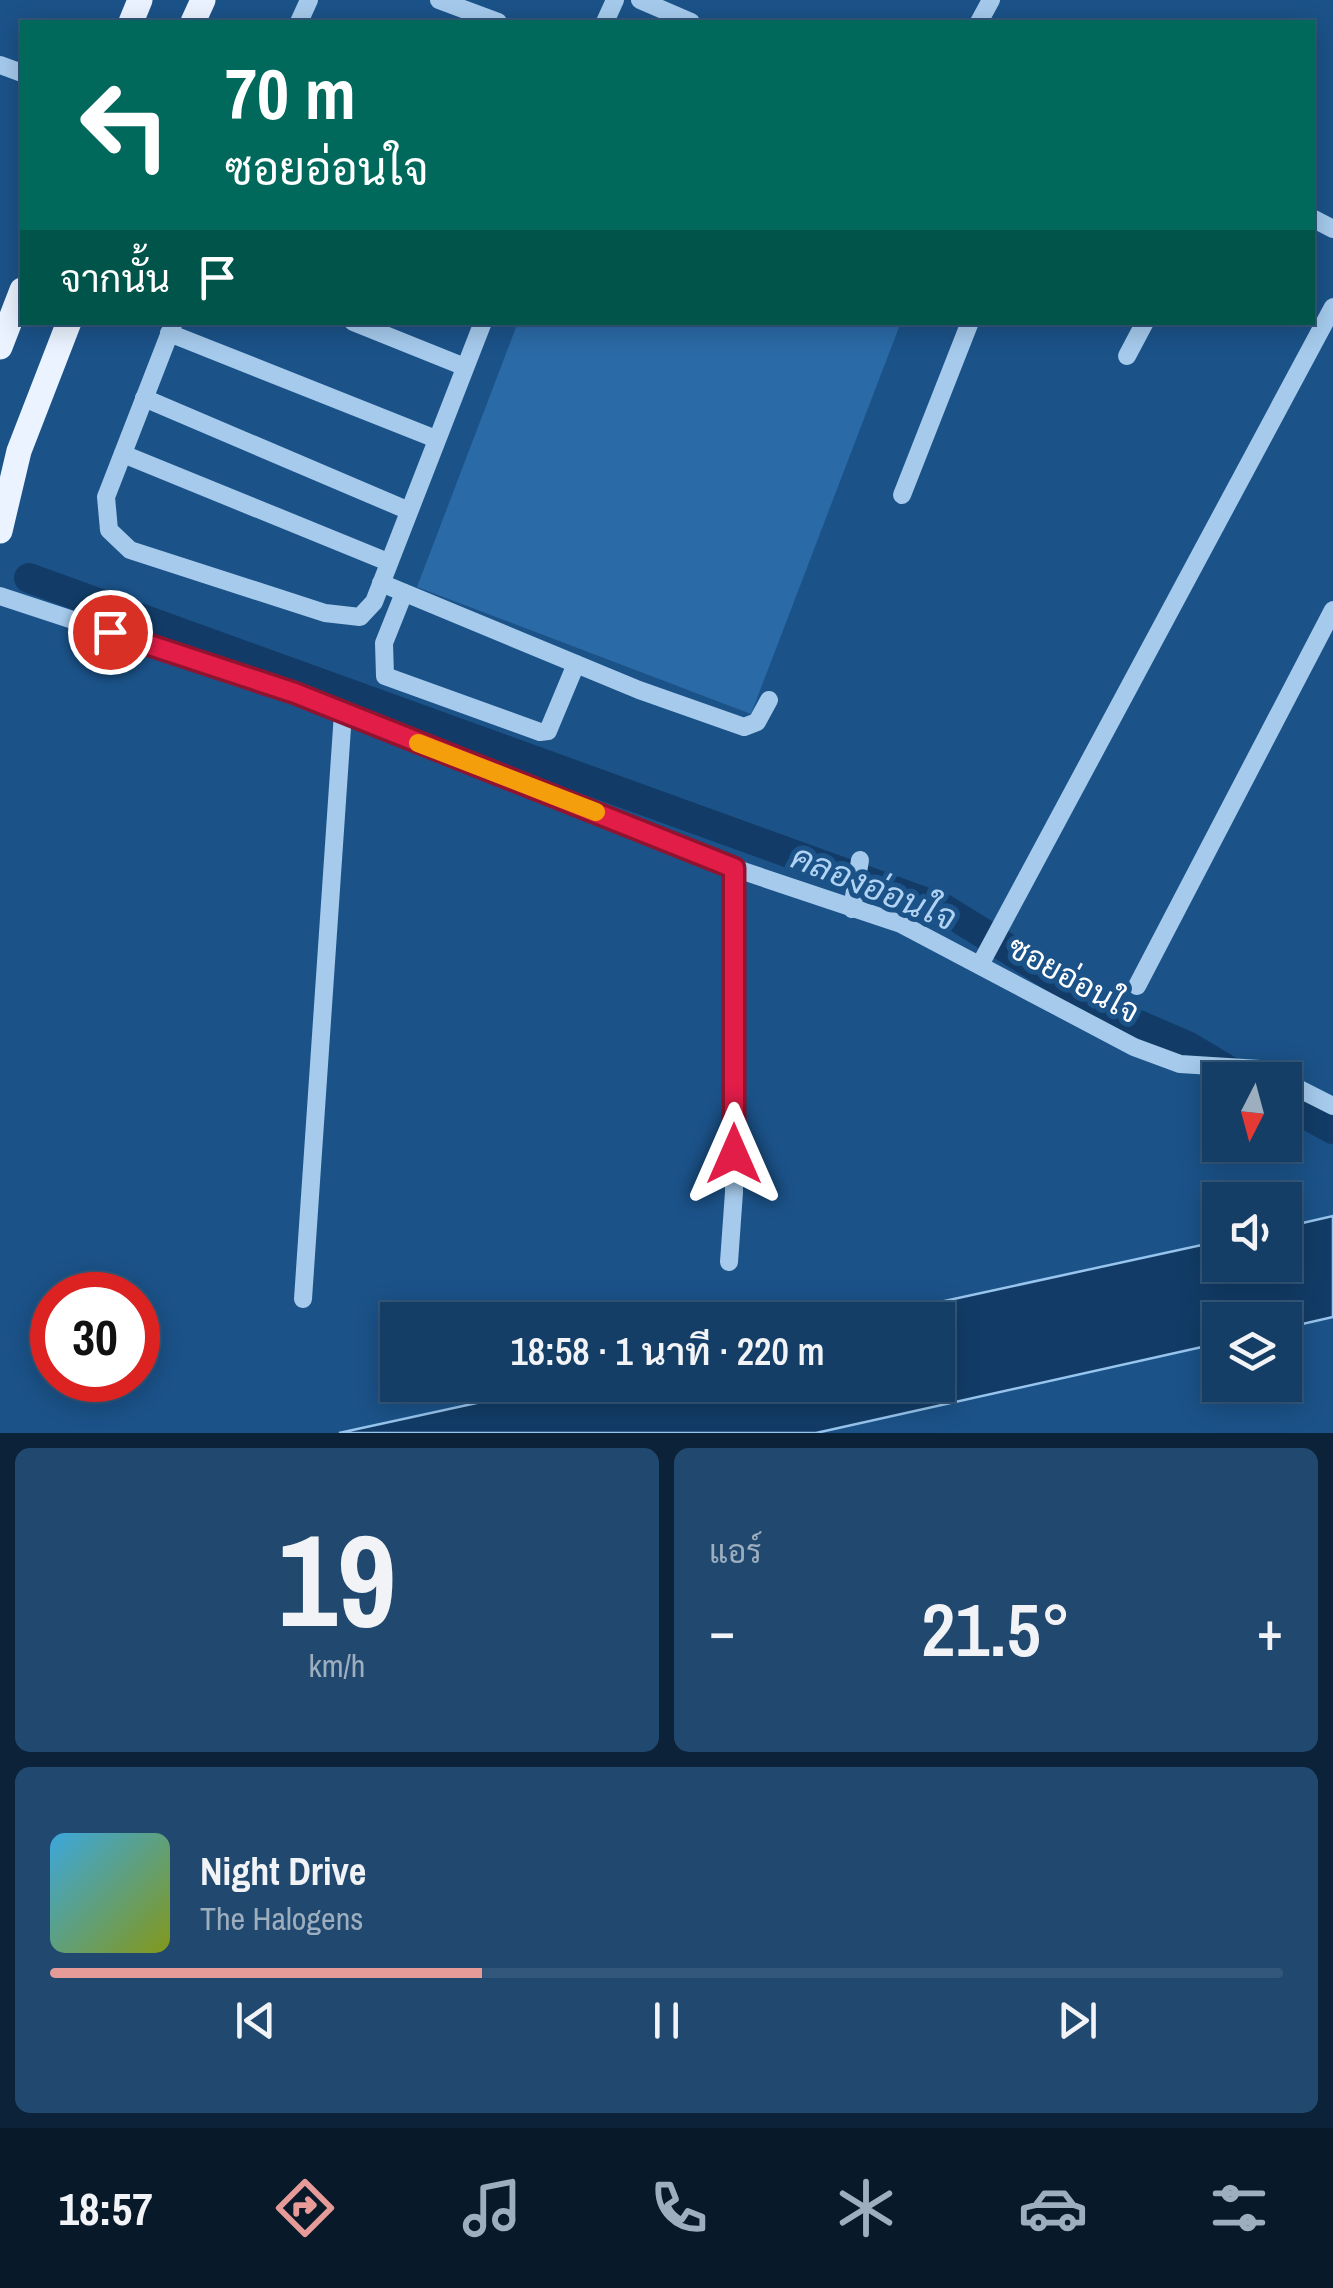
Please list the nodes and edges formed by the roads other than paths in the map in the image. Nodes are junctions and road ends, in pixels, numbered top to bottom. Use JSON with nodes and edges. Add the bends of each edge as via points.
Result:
{"nodes":[{"id":1,"x":439,"y":0,"type":"edge"},
{"id":2,"x":640,"y":0,"type":"edge"},
{"id":3,"x":493,"y":20,"type":"edge"},
{"id":4,"x":686,"y":20,"type":"edge"},
{"id":5,"x":20,"y":295,"type":"edge"},
{"id":6,"x":1333,"y":306,"type":"edge"},
{"id":7,"x":68,"y":325,"type":"edge"},
{"id":8,"x":361,"y":325,"type":"edge"},
{"id":9,"x":483,"y":325,"type":"edge"},
{"id":10,"x":969,"y":325,"type":"edge"},
{"id":11,"x":1143,"y":325,"type":"edge"},
{"id":12,"x":172,"y":328,"type":"edge"},
{"id":13,"x":0,"y":348,"type":"edge"},
{"id":14,"x":1127,"y":356,"type":"dead end"},
{"id":15,"x":466,"y":367,"type":"junction"},
{"id":16,"x":144,"y":398,"type":"junction"},
{"id":17,"x":436,"y":439,"type":"junction"},
{"id":18,"x":123,"y":454,"type":"junction"},
{"id":19,"x":902,"y":495,"type":"dead end"},
{"id":20,"x":408,"y":510,"type":"junction"},
{"id":21,"x":0,"y":531,"type":"edge"},
{"id":22,"x":388,"y":562,"type":"junction"},
{"id":23,"x":381,"y":583,"type":"junction"},
{"id":24,"x":404,"y":593,"type":"junction"},
{"id":25,"x":0,"y":596,"type":"edge"},
{"id":26,"x":1333,"y":610,"type":"edge"},
{"id":27,"x":576,"y":664,"type":"junction"},
{"id":28,"x":769,"y":700,"type":"dead end"},
{"id":29,"x":343,"y":713,"type":"junction"},
{"id":30,"x":860,"y":860,"type":"dead end"},
{"id":31,"x":734,"y":868,"type":"junction"},
{"id":32,"x":853,"y":901,"type":"junction"},
{"id":33,"x":985,"y":956,"type":"junction"},
{"id":34,"x":1136,"y":986,"type":"dead end"},
{"id":35,"x":1333,"y":1106,"type":"edge"},
{"id":36,"x":729,"y":1262,"type":"dead end"},
{"id":37,"x":303,"y":1298,"type":"dead end"}],
"edges":[{"from":1,"to":3,"type":"street"},
{"from":2,"to":4,"type":"street"},
{"from":5,"to":13,"type":"main road"},
{"from":6,"to":33,"type":"street"},
{"from":7,"to":21,"type":"main road","via":[[18,452]]},
{"from":8,"to":15,"type":"street"},
{"from":9,"to":15,"type":"street"},
{"from":10,"to":19,"type":"street"},
{"from":11,"to":14,"type":"street"},
{"from":12,"to":16,"type":"street"},
{"from":12,"to":17,"type":"street"},
{"from":15,"to":17,"type":"street"},
{"from":16,"to":18,"type":"street"},
{"from":16,"to":20,"type":"street"},
{"from":17,"to":20,"type":"street"},
{"from":18,"to":22,"type":"street"},
{"from":18,"to":23,"type":"street","via":[[106,497],[109,530],[130,550],[325,613],[360,617]]},
{"from":20,"to":22,"type":"street"},
{"from":22,"to":23,"type":"street"},
{"from":23,"to":24,"type":"street"},
{"from":24,"to":27,"type":"street"},
{"from":24,"to":27,"type":"street","via":[[384,643],[385,676],[540,732],[555,718]]},
{"from":25,"to":29,"type":"street","name":"ซอยอ่อนใจ"},
{"from":26,"to":34,"type":"street"},
{"from":27,"to":28,"type":"street","via":[[744,727],[757,722]]},
{"from":29,"to":31,"type":"street","name":"ซอยอ่อนใจ"},
{"from":29,"to":37,"type":"street"},
{"from":30,"to":32,"type":"street"},
{"from":31,"to":32,"type":"street","name":"ซอยอ่อนใจ"},
{"from":31,"to":36,"type":"street"},
{"from":32,"to":33,"type":"street","name":"ซอยอ่อนใจ"},
{"from":33,"to":35,"type":"street","name":"ซอยอ่อนใจ","via":[[1134,1046],[1180,1064],[1279,1076]]}]}
